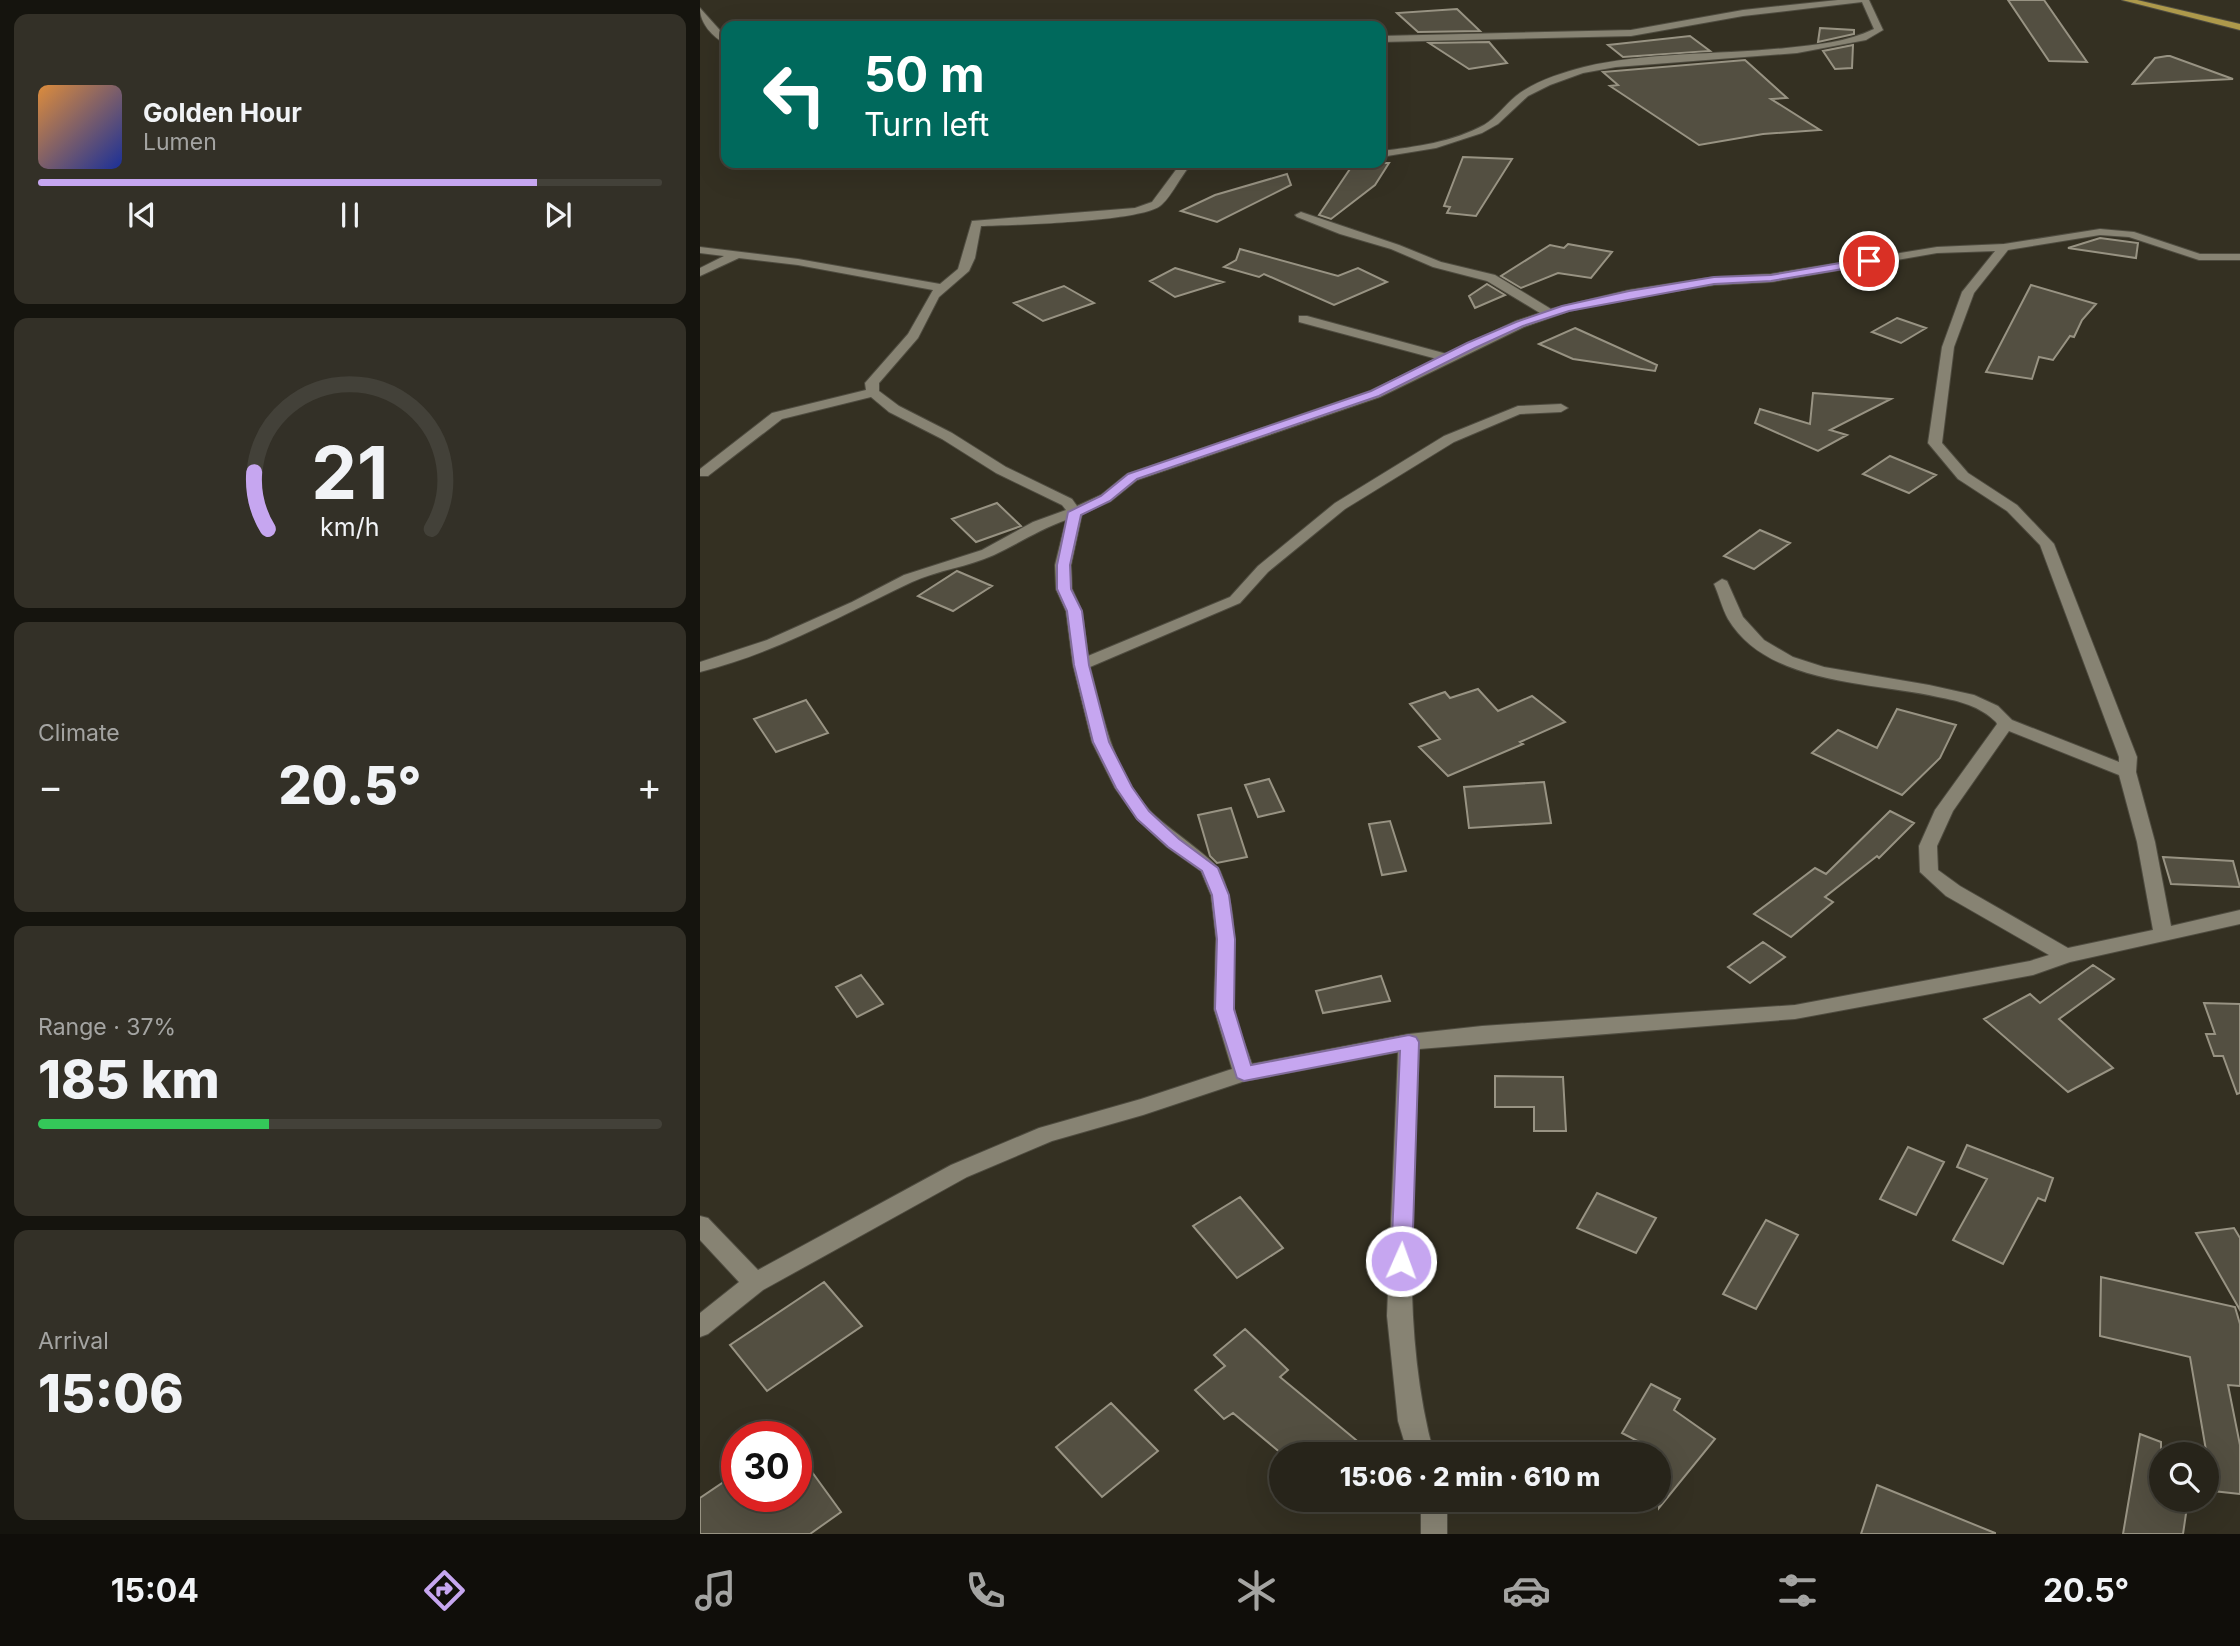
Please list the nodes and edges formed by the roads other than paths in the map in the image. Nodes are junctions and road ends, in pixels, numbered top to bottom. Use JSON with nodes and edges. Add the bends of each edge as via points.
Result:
{"nodes":[{"id":1,"x":1863,"y":0,"type":"edge"},
{"id":2,"x":2126,"y":0,"type":"edge"},
{"id":3,"x":700,"y":11,"type":"edge"},
{"id":4,"x":2240,"y":27,"type":"edge"},
{"id":5,"x":721,"y":37,"type":"edge"},
{"id":6,"x":1386,"y":39,"type":"edge"},
{"id":7,"x":1386,"y":154,"type":"edge"},
{"id":8,"x":1181,"y":168,"type":"edge"},
{"id":9,"x":1301,"y":215,"type":"dead end"},
{"id":10,"x":2004,"y":247,"type":"junction"},
{"id":11,"x":700,"y":250,"type":"edge"},
{"id":12,"x":737,"y":255,"type":"junction"},
{"id":13,"x":2240,"y":257,"type":"edge"},
{"id":14,"x":700,"y":272,"type":"edge"},
{"id":15,"x":943,"y":288,"type":"junction"},
{"id":16,"x":1551,"y":314,"type":"junction"},
{"id":17,"x":1303,"y":319,"type":"dead end"},
{"id":18,"x":1447,"y":358,"type":"junction"},
{"id":19,"x":873,"y":392,"type":"junction"},
{"id":20,"x":1562,"y":408,"type":"dead end"},
{"id":21,"x":703,"y":473,"type":"dead end"},
{"id":22,"x":1075,"y":512,"type":"junction"},
{"id":23,"x":1722,"y":584,"type":"dead end"},
{"id":24,"x":1081,"y":665,"type":"junction"},
{"id":25,"x":700,"y":667,"type":"edge"},
{"id":26,"x":2006,"y":724,"type":"junction"},
{"id":27,"x":2127,"y":772,"type":"junction"},
{"id":28,"x":2240,"y":917,"type":"edge"},
{"id":29,"x":2163,"y":933,"type":"junction"},
{"id":30,"x":2066,"y":956,"type":"junction"},
{"id":31,"x":1409,"y":1042,"type":"junction"},
{"id":32,"x":1244,"y":1073,"type":"junction"},
{"id":33,"x":700,"y":1225,"type":"edge"},
{"id":34,"x":755,"y":1283,"type":"junction"},
{"id":35,"x":700,"y":1327,"type":"edge"},
{"id":36,"x":1417,"y":1442,"type":"edge"},
{"id":37,"x":1434,"y":1512,"type":"edge"},
{"id":38,"x":1434,"y":1534,"type":"edge"}],
"edges":[{"from":1,"to":6,"type":"street","via":[[1742,13],[1631,33]]},
{"from":1,"to":7,"type":"street","via":[[1879,30],[1866,38],[1815,49],[1579,70],[1524,94],[1488,126]]},
{"from":2,"to":4,"type":"main road"},
{"from":3,"to":5,"type":"street"},
{"from":8,"to":15,"type":"street","via":[[1156,204],[1137,211],[976,223],[963,271]]},
{"from":9,"to":16,"type":"street","via":[[1437,265],[1491,278]]},
{"from":10,"to":13,"type":"street","via":[[2115,232],[2192,256]]},
{"from":10,"to":16,"type":"street","via":[[1937,250],[1771,278],[1714,281]]},
{"from":10,"to":27,"type":"street","via":[[1968,292],[1948,346],[1935,443],[1963,476],[2012,508],[2047,544],[2128,757]]},
{"from":11,"to":12,"type":"street"},
{"from":12,"to":14,"type":"street"},
{"from":12,"to":15,"type":"street"},
{"from":15,"to":19,"type":"street","via":[[934,295],[914,335],[872,383]]},
{"from":16,"to":18,"type":"street"},
{"from":17,"to":18,"type":"street"},
{"from":18,"to":22,"type":"street","via":[[1375,394],[1132,477],[1106,498]]},
{"from":19,"to":21,"type":"street","via":[[777,416]]},
{"from":19,"to":22,"type":"street","via":[[894,409],[1001,470],[1067,502]]},
{"from":20,"to":24,"type":"street","via":[[1518,410],[1449,439],[1340,506],[1263,569],[1235,600]]},
{"from":22,"to":24,"type":"street","via":[[1063,565]]},
{"from":22,"to":25,"type":"street","via":[[1038,525],[987,553],[909,578],[773,643]]},
{"from":23,"to":26,"type":"street","via":[[1727,607],[1741,627],[1798,666],[1955,695],[1983,704]]},
{"from":24,"to":32,"type":"street","via":[[1101,742],[1124,788],[1143,815],[1209,868],[1220,895],[1226,939],[1224,1009]]},
{"from":26,"to":27,"type":"street"},
{"from":26,"to":30,"type":"street","via":[[1944,810],[1928,846],[1929,872],[1953,891]]},
{"from":27,"to":29,"type":"street"},
{"from":28,"to":29,"type":"street"},
{"from":29,"to":30,"type":"street"},
{"from":30,"to":31,"type":"street","via":[[2033,968],[1795,1012]]},
{"from":31,"to":32,"type":"street"},
{"from":31,"to":36,"type":"street","via":[[1399,1316]]},
{"from":32,"to":34,"type":"street","via":[[1047,1134],[960,1171]]},
{"from":33,"to":34,"type":"street"},
{"from":34,"to":35,"type":"street"},
{"from":37,"to":38,"type":"street"}]}
